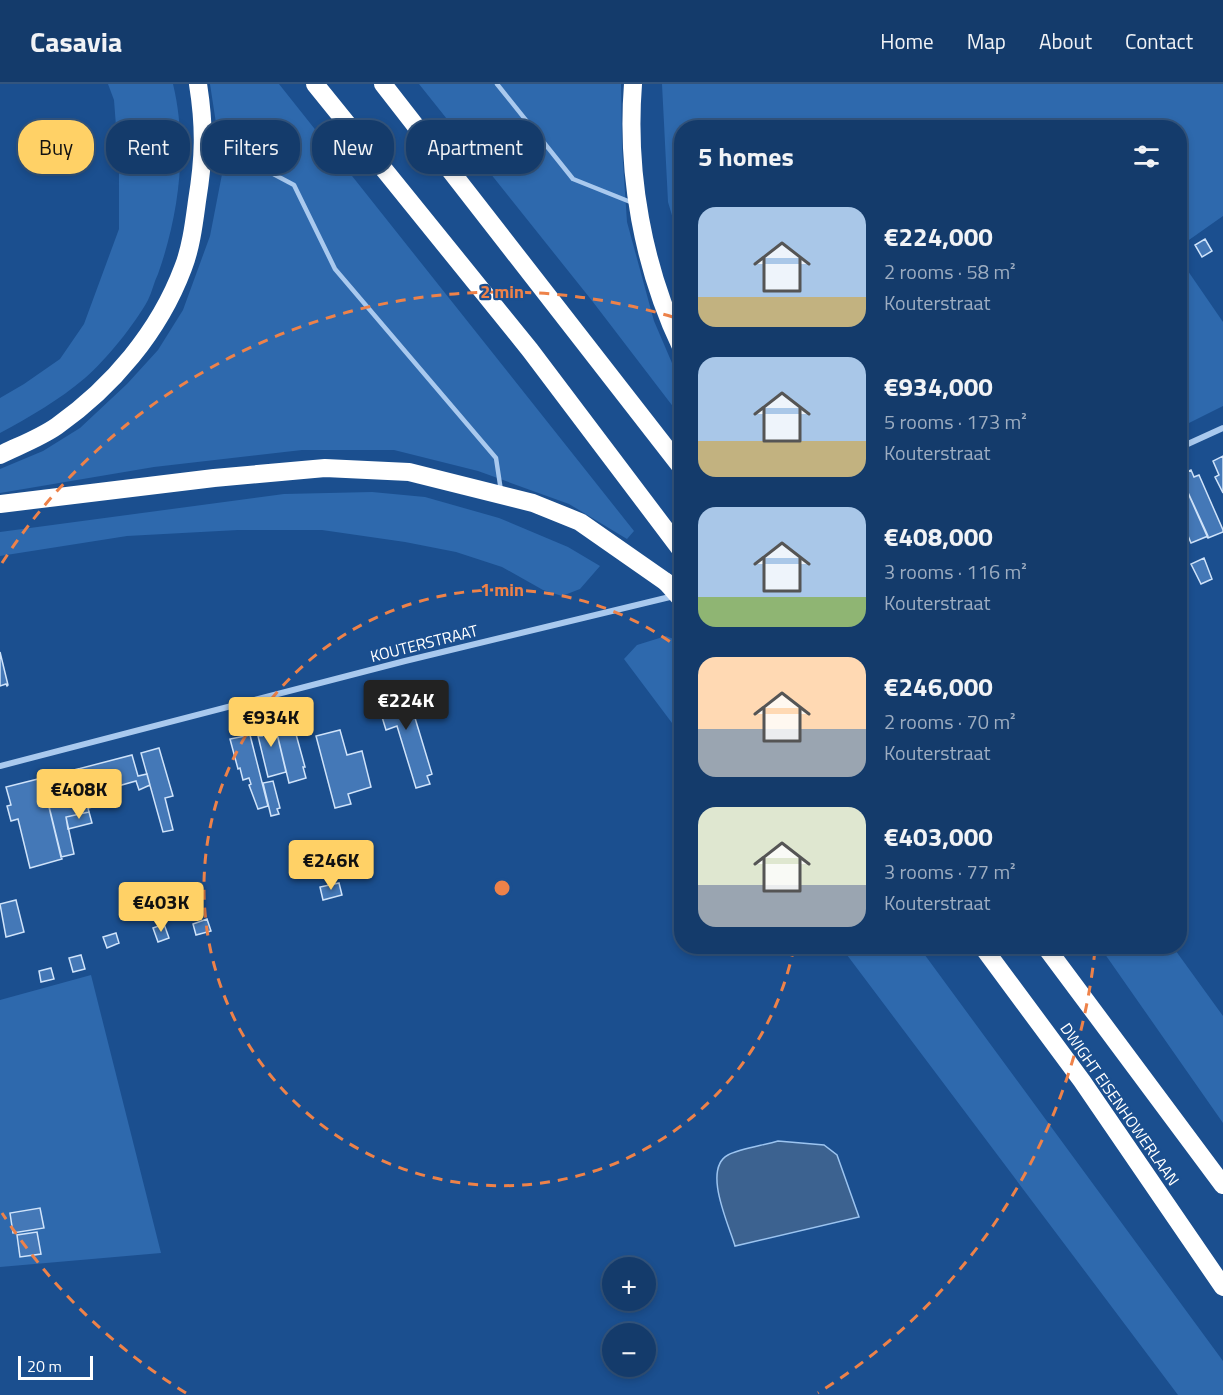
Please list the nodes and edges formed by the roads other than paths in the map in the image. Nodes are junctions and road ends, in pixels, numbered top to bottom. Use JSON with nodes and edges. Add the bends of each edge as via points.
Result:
{"nodes":[{"id":1,"x":198,"y":84,"type":"edge"},
{"id":2,"x":315,"y":84,"type":"edge"},
{"id":3,"x":383,"y":84,"type":"edge"},
{"id":4,"x":497,"y":84,"type":"edge"},
{"id":5,"x":633,"y":84,"type":"edge"},
{"id":6,"x":203,"y":120,"type":"edge"},
{"id":7,"x":202,"y":171,"type":"edge"},
{"id":8,"x":273,"y":174,"type":"edge"},
{"id":9,"x":638,"y":205,"type":"junction"},
{"id":10,"x":674,"y":332,"type":"edge"},
{"id":11,"x":1223,"y":428,"type":"edge"},
{"id":12,"x":1187,"y":444,"type":"edge"},
{"id":13,"x":0,"y":455,"type":"edge"},
{"id":14,"x":674,"y":457,"type":"edge"},
{"id":15,"x":502,"y":496,"type":"junction"},
{"id":16,"x":0,"y":504,"type":"edge"},
{"id":17,"x":674,"y":541,"type":"edge"},
{"id":18,"x":674,"y":591,"type":"edge"},
{"id":19,"x":674,"y":596,"type":"edge"},
{"id":20,"x":0,"y":766,"type":"edge"},
{"id":21,"x":987,"y":954,"type":"edge"},
{"id":22,"x":1051,"y":954,"type":"edge"},
{"id":23,"x":1223,"y":1185,"type":"edge"},
{"id":24,"x":1223,"y":1287,"type":"edge"}],
"edges":[{"from":1,"to":6,"type":"highway"},
{"from":2,"to":17,"type":"highway","via":[[530,350]]},
{"from":3,"to":14,"type":"highway"},
{"from":4,"to":9,"type":"lane","via":[[573,179]]},
{"from":5,"to":9,"type":"highway"},
{"from":7,"to":13,"type":"highway","via":[[184,267],[162,313],[121,371],[55,427]]},
{"from":8,"to":15,"type":"lane","via":[[294,185],[335,269],[496,458]]},
{"from":9,"to":10,"type":"highway","via":[[646,251]]},
{"from":11,"to":12,"type":"street"},
{"from":15,"to":16,"type":"highway","via":[[409,472],[325,468]]},
{"from":15,"to":18,"type":"highway","bridge":true,"via":[[579,522]]},
{"from":19,"to":20,"type":"street","name":"KOUTERSTRAAT"},
{"from":21,"to":24,"type":"highway","name":"DWIGHT EISENHOWERLAAN","via":[[1082,1081]]},
{"from":22,"to":23,"type":"highway","name":"DWIGHT EISENHOWERLAAN"}]}
